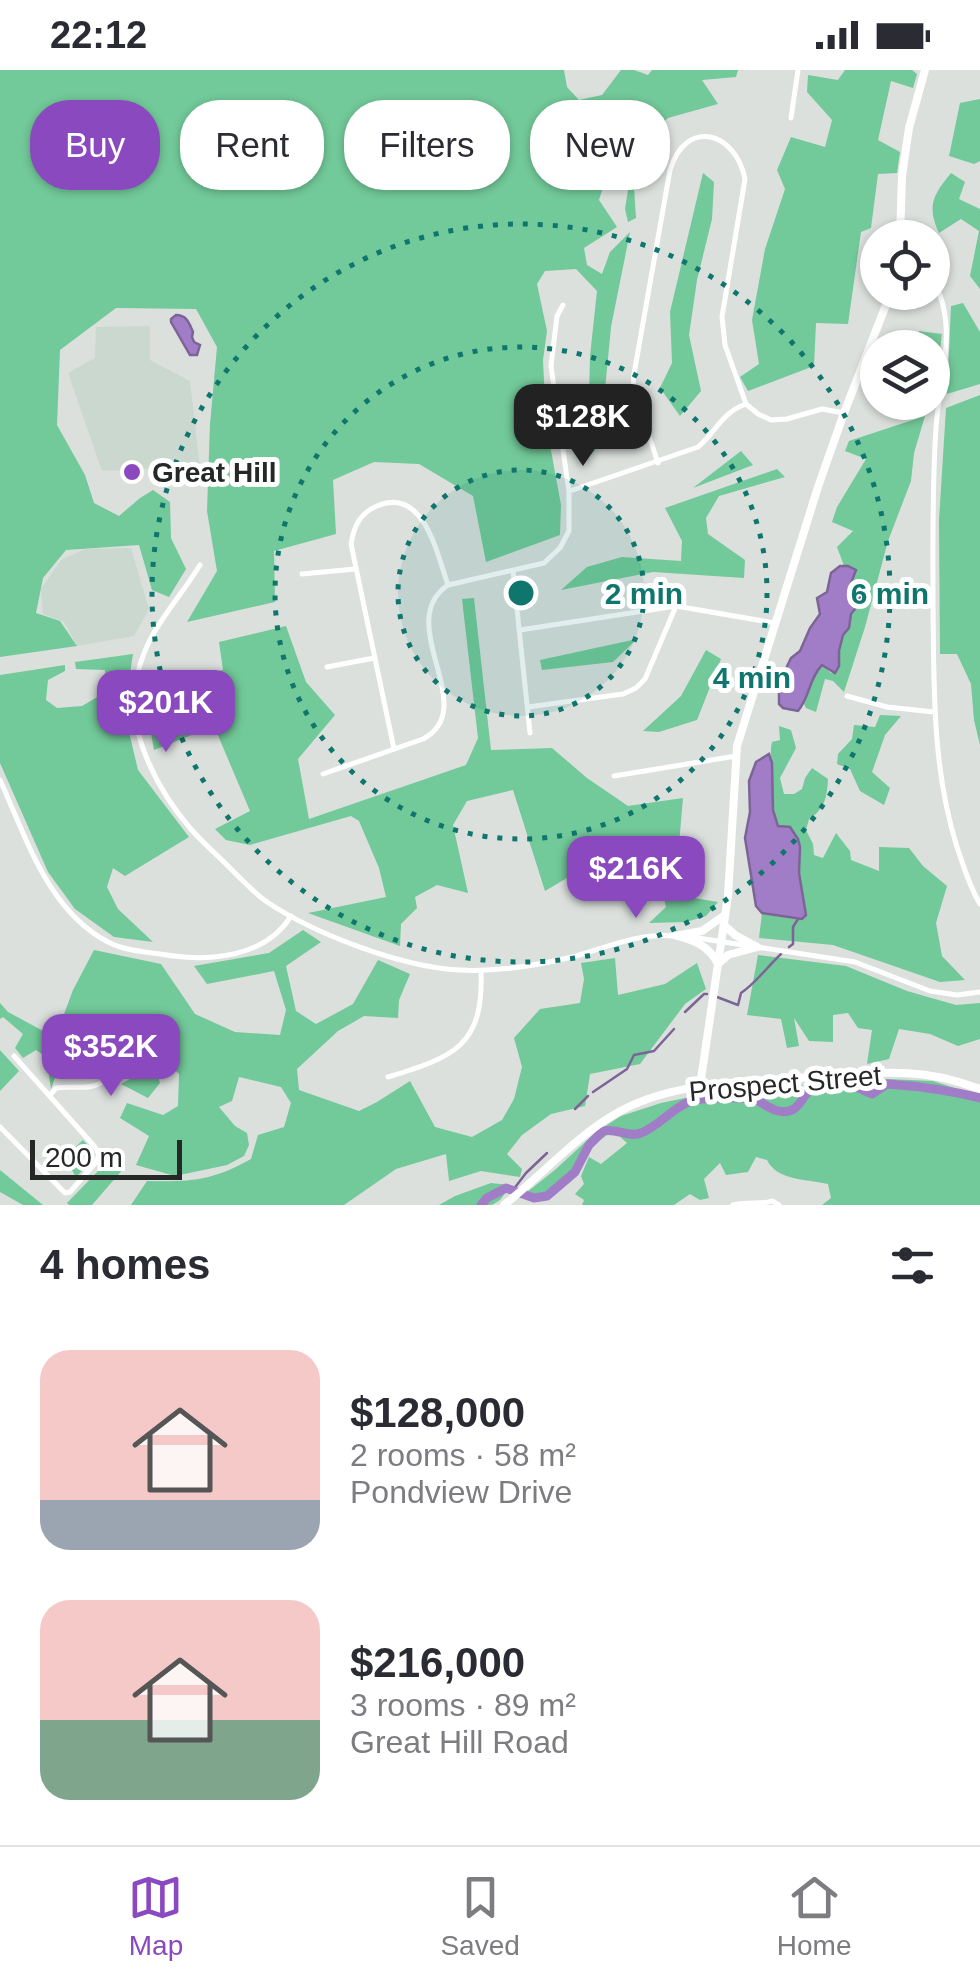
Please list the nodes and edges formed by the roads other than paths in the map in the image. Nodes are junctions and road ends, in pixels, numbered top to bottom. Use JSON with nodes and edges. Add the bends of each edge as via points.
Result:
{"nodes":[{"id":1,"x":798,"y":70,"type":"edge"},
{"id":2,"x":924,"y":70,"type":"edge"},
{"id":3,"x":790,"y":118,"type":"dead end"},
{"id":4,"x":901,"y":220,"type":"edge"},
{"id":5,"x":564,"y":305,"type":"dead end"},
{"id":6,"x":884,"y":310,"type":"edge"},
{"id":7,"x":944,"y":310,"type":"edge"},
{"id":8,"x":746,"y":404,"type":"junction"},
{"id":9,"x":844,"y":413,"type":"junction"},
{"id":10,"x":658,"y":462,"type":"junction"},
{"id":11,"x":569,"y":492,"type":"junction"},
{"id":12,"x":200,"y":564,"type":"dead end"},
{"id":13,"x":356,"y":569,"type":"junction"},
{"id":14,"x":513,"y":571,"type":"junction"},
{"id":15,"x":302,"y":574,"type":"dead end"},
{"id":16,"x":448,"y":585,"type":"junction"},
{"id":17,"x":676,"y":606,"type":"junction"},
{"id":18,"x":775,"y":623,"type":"junction"},
{"id":19,"x":520,"y":630,"type":"junction"},
{"id":20,"x":374,"y":658,"type":"junction"},
{"id":21,"x":327,"y":668,"type":"dead end"},
{"id":22,"x":846,"y":696,"type":"dead end"},
{"id":23,"x":528,"y":707,"type":"junction"},
{"id":24,"x":934,"y":712,"type":"junction"},
{"id":25,"x":530,"y":733,"type":"dead end"},
{"id":26,"x":394,"y":749,"type":"junction"},
{"id":27,"x":736,"y":756,"type":"junction"},
{"id":28,"x":323,"y":774,"type":"dead end"},
{"id":29,"x":614,"y":776,"type":"dead end"},
{"id":30,"x":0,"y":780,"type":"edge"},
{"id":31,"x":980,"y":904,"type":"edge"},
{"id":32,"x":292,"y":916,"type":"junction"},
{"id":33,"x":724,"y":920,"type":"junction"},
{"id":34,"x":674,"y":936,"type":"junction"},
{"id":35,"x":721,"y":941,"type":"junction"},
{"id":36,"x":757,"y":946,"type":"junction"},
{"id":37,"x":718,"y":964,"type":"junction"},
{"id":38,"x":481,"y":970,"type":"junction"},
{"id":39,"x":980,"y":992,"type":"edge"},
{"id":40,"x":14,"y":1056,"type":"dead end"},
{"id":41,"x":100,"y":1072,"type":"dead end"},
{"id":42,"x":388,"y":1078,"type":"dead end"},
{"id":43,"x":700,"y":1086,"type":"junction"},
{"id":44,"x":980,"y":1089,"type":"edge"},
{"id":45,"x":50,"y":1095,"type":"junction"},
{"id":46,"x":0,"y":1126,"type":"edge"},
{"id":47,"x":504,"y":1205,"type":"edge"},
{"id":48,"x":733,"y":1205,"type":"edge"},
{"id":49,"x":766,"y":1205,"type":"edge"},
{"id":50,"x":778,"y":1205,"type":"edge"}],
"edges":[{"from":1,"to":3,"type":"street"},
{"from":2,"to":4,"type":"main road","via":[[907,140]]},
{"from":5,"to":11,"type":"street","via":[[550,366]]},
{"from":6,"to":9,"type":"main road"},
{"from":7,"to":24,"type":"street","via":[[936,426]]},
{"from":8,"to":9,"type":"street","via":[[771,420],[822,409]]},
{"from":8,"to":10,"type":"street","via":[[731,410],[698,448]]},
{"from":8,"to":10,"type":"street","via":[[722,316],[745,179],[724,142],[694,138],[682,145],[670,170],[634,374]]},
{"from":9,"to":18,"type":"main road"},
{"from":10,"to":11,"type":"street"},
{"from":11,"to":14,"type":"street","via":[[569,531],[560,548],[544,564]]},
{"from":12,"to":32,"type":"street","via":[[154,628],[140,661],[134,694],[141,738],[190,828],[260,897]]},
{"from":13,"to":15,"type":"street"},
{"from":13,"to":16,"type":"street","via":[[351,544],[362,515],[388,502],[403,504],[424,521]]},
{"from":13,"to":20,"type":"street"},
{"from":14,"to":16,"type":"street"},
{"from":14,"to":19,"type":"street"},
{"from":16,"to":26,"type":"street","via":[[437,592],[428,620],[444,700],[441,724],[433,734]]},
{"from":17,"to":18,"type":"street"},
{"from":17,"to":19,"type":"street"},
{"from":17,"to":23,"type":"street","via":[[636,688]]},
{"from":18,"to":27,"type":"main road"},
{"from":19,"to":23,"type":"street"},
{"from":20,"to":21,"type":"street"},
{"from":20,"to":26,"type":"street"},
{"from":22,"to":24,"type":"street"},
{"from":23,"to":25,"type":"street"},
{"from":24,"to":31,"type":"street","via":[[942,794]]},
{"from":26,"to":28,"type":"street"},
{"from":27,"to":29,"type":"street"},
{"from":27,"to":33,"type":"main road"},
{"from":30,"to":32,"type":"street","via":[[62,904],[110,944],[217,957],[269,941]]},
{"from":32,"to":38,"type":"street","via":[[404,961]]},
{"from":33,"to":34,"type":"main road"},
{"from":33,"to":35,"type":"main road"},
{"from":33,"to":36,"type":"main road"},
{"from":34,"to":35,"type":"street"},
{"from":34,"to":37,"type":"main road","via":[[695,940]]},
{"from":34,"to":38,"type":"street"},
{"from":35,"to":36,"type":"street"},
{"from":35,"to":37,"type":"main road"},
{"from":36,"to":37,"type":"main road"},
{"from":36,"to":39,"type":"street","via":[[855,962],[930,992]]},
{"from":37,"to":43,"type":"main road"},
{"from":38,"to":42,"type":"street","via":[[477,1018],[467,1036],[438,1061]]},
{"from":40,"to":45,"type":"street"},
{"from":41,"to":45,"type":"street","via":[[107,1079],[100,1084],[56,1088]]},
{"from":43,"to":44,"type":"main road","name":"Prospect Street","via":[[906,1073]]},
{"from":43,"to":47,"type":"main road","name":"Prospect Street","via":[[618,1112]]},
{"from":45,"to":46,"type":"street","via":[[98,1155],[70,1192]]},
{"from":48,"to":49,"type":"street"},
{"from":49,"to":50,"type":"street"}]}
